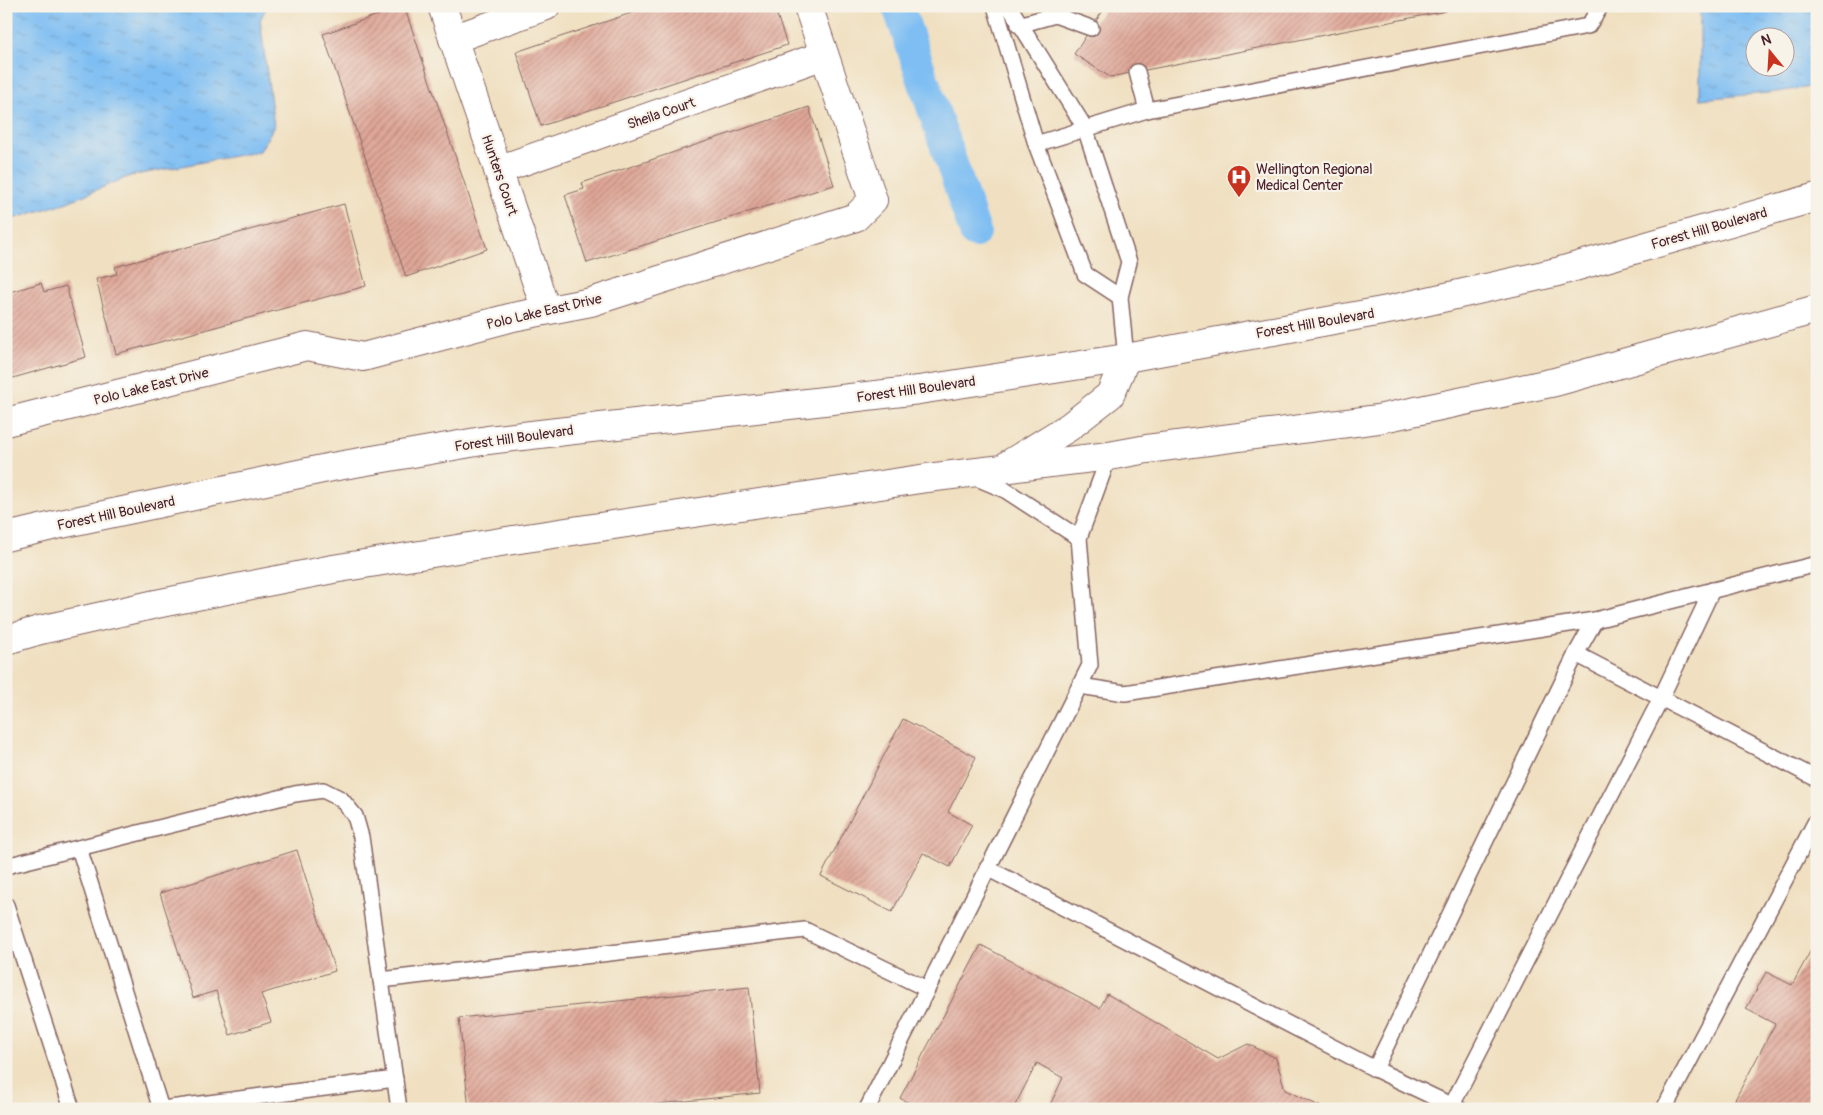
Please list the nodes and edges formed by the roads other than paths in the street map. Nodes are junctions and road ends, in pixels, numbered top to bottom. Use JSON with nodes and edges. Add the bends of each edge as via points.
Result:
{"nodes":[{"id":1,"x":442,"y":6,"type":"edge"},
{"id":2,"x":546,"y":6,"type":"edge"},
{"id":3,"x":808,"y":6,"type":"edge"},
{"id":4,"x":996,"y":6,"type":"edge"},
{"id":5,"x":1008,"y":6,"type":"edge"},
{"id":6,"x":1600,"y":7,"type":"edge"},
{"id":7,"x":1019,"y":25,"type":"junction"},
{"id":8,"x":1091,"y":28,"type":"dead end"},
{"id":9,"x":453,"y":39,"type":"junction"},
{"id":10,"x":824,"y":55,"type":"junction"},
{"id":11,"x":1137,"y":72,"type":"dead end"},
{"id":12,"x":1148,"y":110,"type":"junction"},
{"id":13,"x":1085,"y":128,"type":"junction"},
{"id":14,"x":1036,"y":144,"type":"junction"},
{"id":15,"x":498,"y":170,"type":"junction"},
{"id":16,"x":1817,"y":197,"type":"edge"},
{"id":17,"x":1120,"y":297,"type":"junction"},
{"id":18,"x":1817,"y":309,"type":"edge"},
{"id":19,"x":546,"y":310,"type":"junction"},
{"id":20,"x":1126,"y":358,"type":"junction"},
{"id":21,"x":6,"y":422,"type":"edge"},
{"id":22,"x":1109,"y":456,"type":"junction"},
{"id":23,"x":1001,"y":468,"type":"junction"},
{"id":24,"x":966,"y":473,"type":"junction"},
{"id":25,"x":6,"y":537,"type":"edge"},
{"id":26,"x":1079,"y":538,"type":"junction"},
{"id":27,"x":1817,"y":564,"type":"edge"},
{"id":28,"x":1712,"y":590,"type":"junction"},
{"id":29,"x":1595,"y":620,"type":"junction"},
{"id":30,"x":6,"y":640,"type":"edge"},
{"id":31,"x":1576,"y":654,"type":"junction"},
{"id":32,"x":1080,"y":686,"type":"junction"},
{"id":33,"x":1661,"y":698,"type":"junction"},
{"id":34,"x":1817,"y":779,"type":"edge"},
{"id":35,"x":1817,"y":819,"type":"edge"},
{"id":36,"x":79,"y":848,"type":"junction"},
{"id":37,"x":6,"y":866,"type":"edge"},
{"id":38,"x":987,"y":868,"type":"junction"},
{"id":39,"x":6,"y":905,"type":"edge"},
{"id":40,"x":381,"y":980,"type":"junction"},
{"id":41,"x":927,"y":989,"type":"junction"},
{"id":42,"x":1375,"y":1069,"type":"junction"},
{"id":43,"x":395,"y":1079,"type":"junction"},
{"id":44,"x":1456,"y":1107,"type":"edge"},
{"id":45,"x":72,"y":1109,"type":"edge"},
{"id":46,"x":161,"y":1109,"type":"edge"},
{"id":47,"x":399,"y":1109,"type":"edge"},
{"id":48,"x":867,"y":1109,"type":"edge"},
{"id":49,"x":1664,"y":1109,"type":"edge"}],
"edges":[{"from":1,"to":9,"type":"main road","name":"Hunters Court"},
{"from":2,"to":9,"type":"main road"},
{"from":3,"to":10,"type":"main road","name":"Polo Lake East Drive"},
{"from":4,"to":14,"type":"lane"},
{"from":5,"to":7,"type":"lane"},
{"from":6,"to":12,"type":"lane","via":[[1588,26]]},
{"from":7,"to":8,"type":"lane","via":[[1055,15]]},
{"from":7,"to":13,"type":"lane"},
{"from":9,"to":15,"type":"main road","name":"Hunters Court"},
{"from":10,"to":15,"type":"main road","name":"Sheila Court"},
{"from":10,"to":19,"type":"main road","name":"Polo Lake East Drive","via":[[873,200],[856,217],[591,302]]},
{"from":11,"to":12,"type":"lane"},
{"from":12,"to":13,"type":"lane"},
{"from":13,"to":14,"type":"lane"},
{"from":13,"to":17,"type":"lane","via":[[1129,262]]},
{"from":14,"to":17,"type":"lane","via":[[1085,274]]},
{"from":15,"to":19,"type":"main road","name":"Hunters Court"},
{"from":16,"to":20,"type":"main road","name":"Forest Hill Boulevard","via":[[1557,272],[1393,309]]},
{"from":17,"to":20,"type":"lane"},
{"from":18,"to":22,"type":"main road","via":[[1545,384],[1378,419]]},
{"from":19,"to":21,"type":"main road","name":"Polo Lake East Drive","via":[[363,357],[307,346]]},
{"from":20,"to":23,"type":"main road","via":[[1110,394],[1069,427]]},
{"from":20,"to":25,"type":"main road","name":"Forest Hill Boulevard","via":[[919,390],[488,440],[332,467]]},
{"from":22,"to":23,"type":"main road"},
{"from":22,"to":26,"type":"lane"},
{"from":23,"to":24,"type":"main road"},
{"from":24,"to":26,"type":"lane","via":[[1005,490]]},
{"from":24,"to":30,"type":"main road","via":[[334,570],[156,604]]},
{"from":26,"to":32,"type":"lane","via":[[1090,665]]},
{"from":27,"to":28,"type":"lane"},
{"from":28,"to":29,"type":"lane"},
{"from":28,"to":33,"type":"lane"},
{"from":29,"to":31,"type":"lane"},
{"from":29,"to":32,"type":"lane","via":[[1125,693]]},
{"from":31,"to":33,"type":"lane"},
{"from":31,"to":42,"type":"lane"},
{"from":32,"to":38,"type":"lane"},
{"from":33,"to":34,"type":"lane"},
{"from":33,"to":44,"type":"lane"},
{"from":35,"to":49,"type":"lane"},
{"from":36,"to":37,"type":"lane"},
{"from":36,"to":40,"type":"lane","via":[[322,790],[341,799],[355,816],[361,837]]},
{"from":36,"to":46,"type":"lane"},
{"from":38,"to":41,"type":"lane"},
{"from":38,"to":42,"type":"lane"},
{"from":39,"to":45,"type":"lane"},
{"from":40,"to":41,"type":"lane","via":[[805,930]]},
{"from":40,"to":43,"type":"lane"},
{"from":41,"to":48,"type":"lane"},
{"from":42,"to":44,"type":"lane"},
{"from":43,"to":46,"type":"lane"},
{"from":43,"to":47,"type":"lane"}]}
